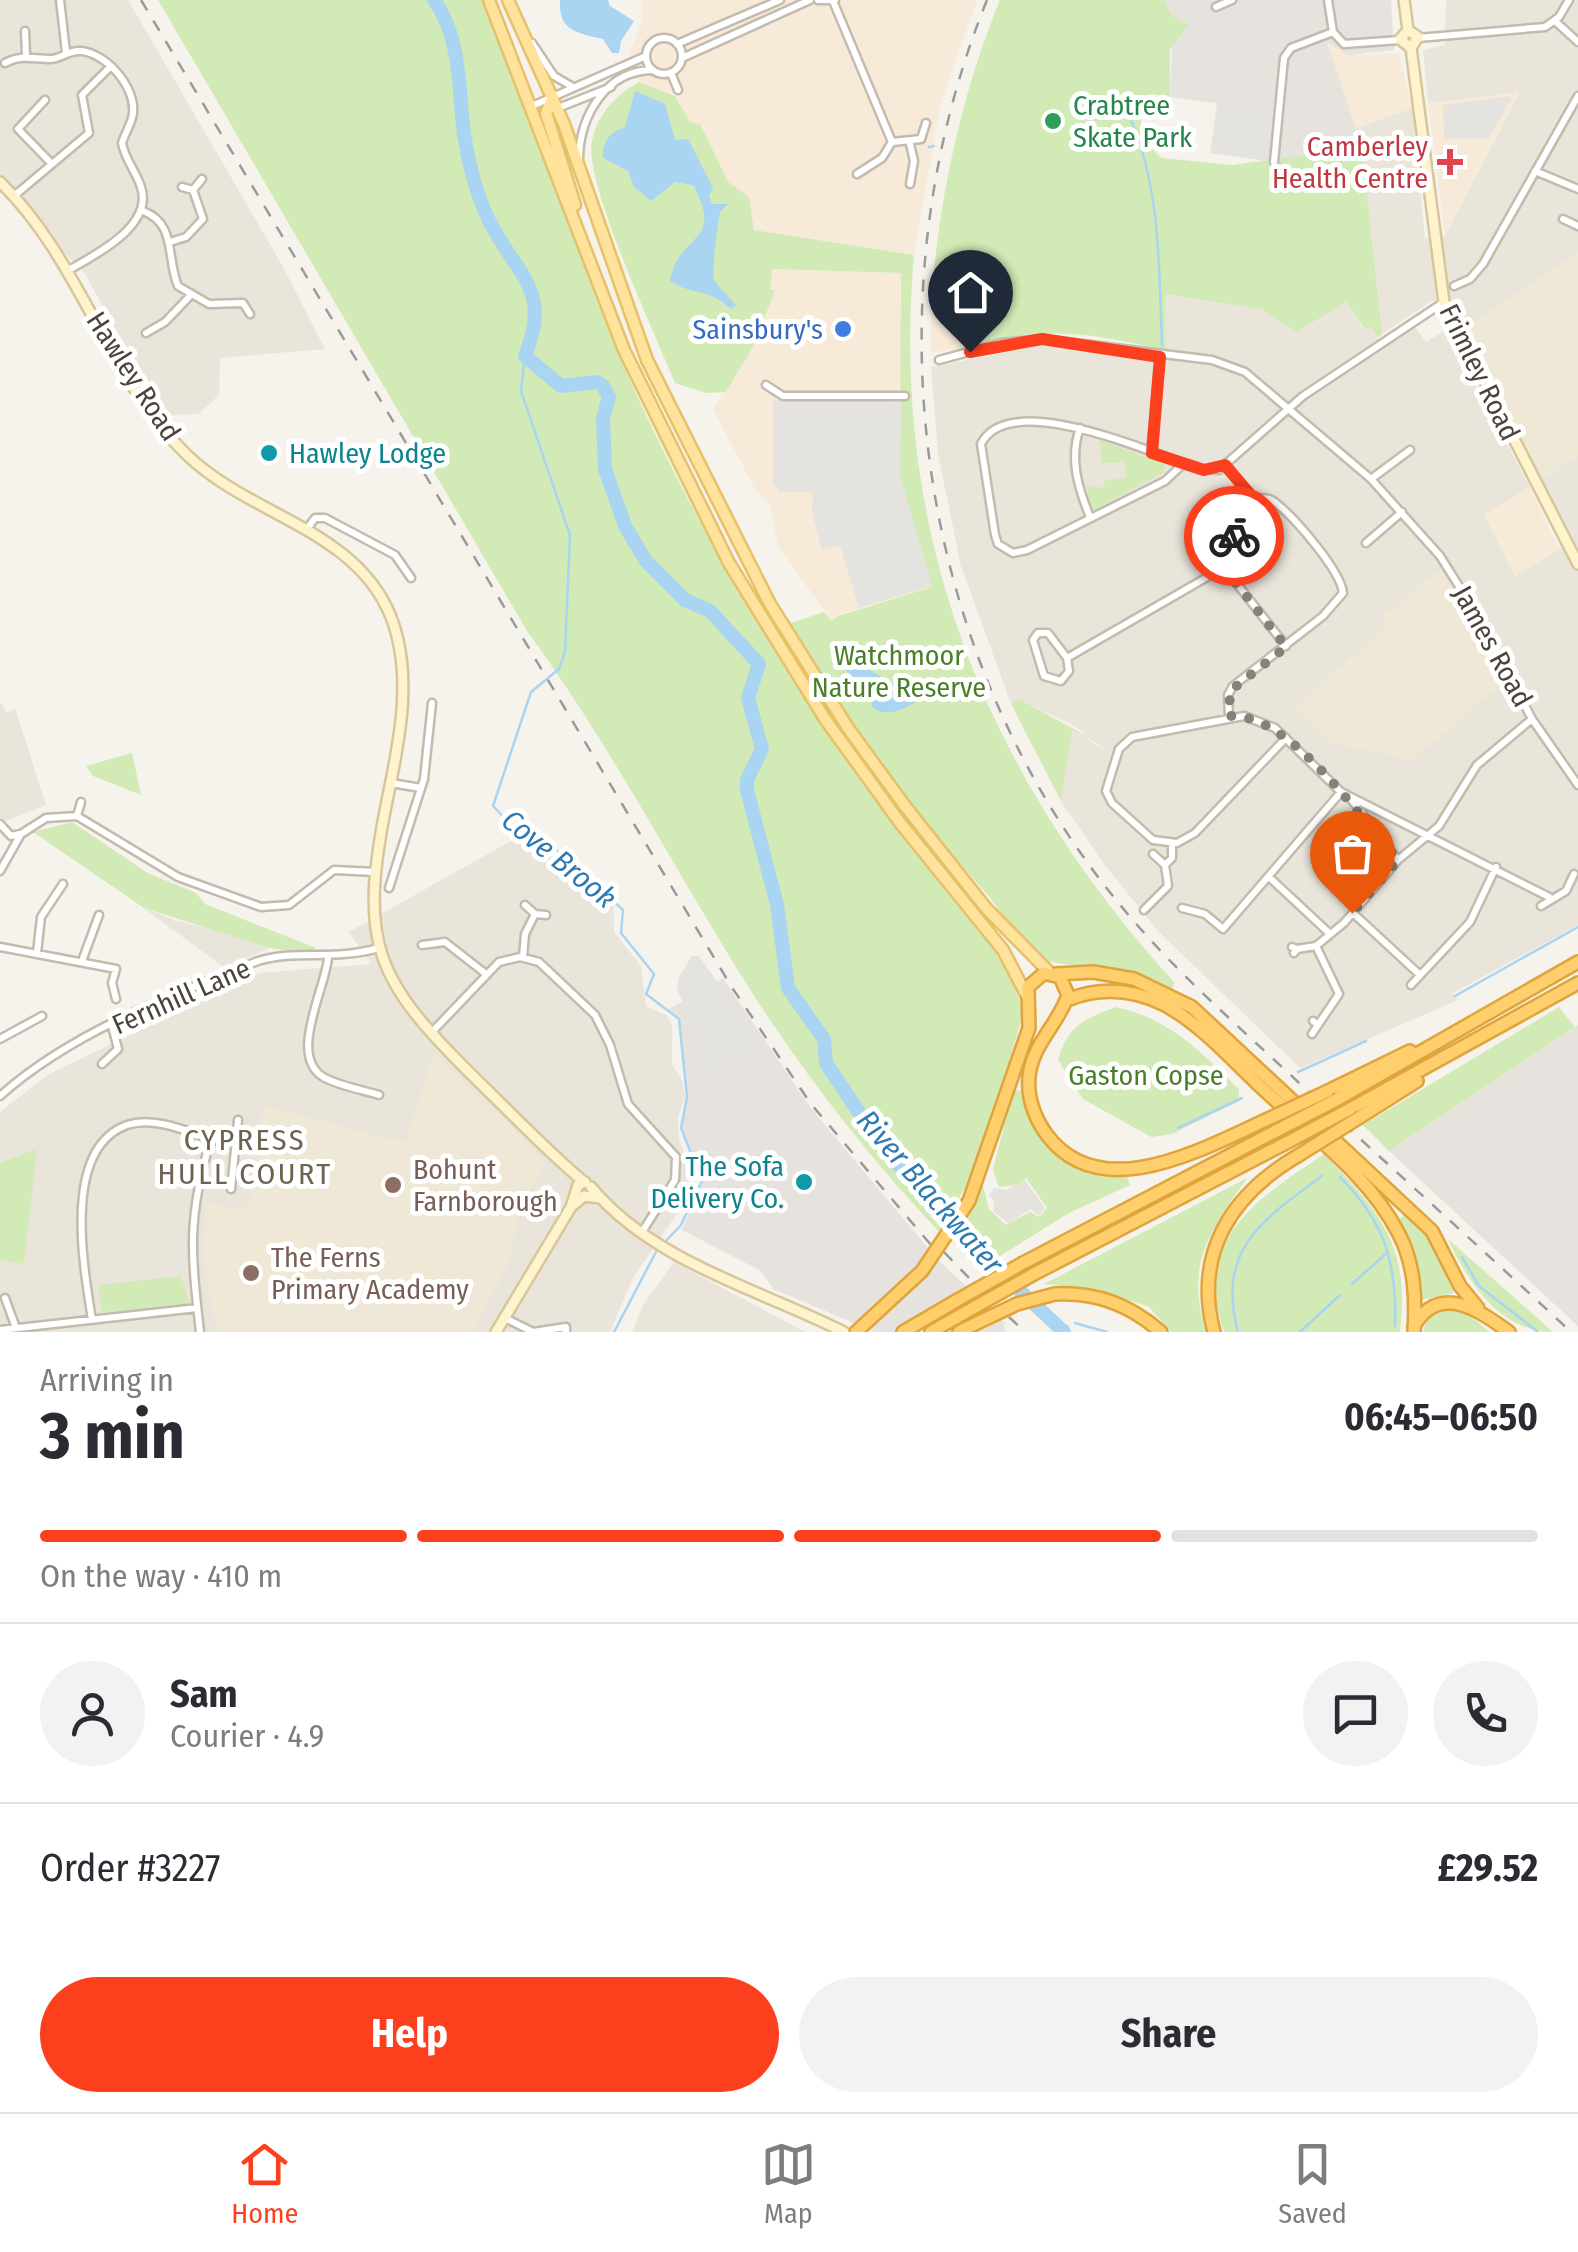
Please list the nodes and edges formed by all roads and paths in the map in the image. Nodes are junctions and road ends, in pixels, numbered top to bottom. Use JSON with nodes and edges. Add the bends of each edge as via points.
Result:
{"nodes":[{"id":1,"x":60,"y":0,"type":"edge"},
{"id":2,"x":489,"y":0,"type":"edge"},
{"id":3,"x":508,"y":0,"type":"edge"},
{"id":4,"x":780,"y":0,"type":"edge"},
{"id":5,"x":810,"y":0,"type":"edge"},
{"id":6,"x":818,"y":0,"type":"edge"},
{"id":7,"x":834,"y":0,"type":"edge"},
{"id":8,"x":1232,"y":0,"type":"edge"},
{"id":9,"x":1328,"y":0,"type":"edge"},
{"id":10,"x":1404,"y":0,"type":"edge"},
{"id":11,"x":1569,"y":0,"type":"edge"},
{"id":12,"x":1216,"y":7,"type":"dead end"},
{"id":13,"x":1554,"y":21,"type":"junction"},
{"id":14,"x":1408,"y":30,"type":"junction"},
{"id":15,"x":25,"y":31,"type":"dead end"},
{"id":16,"x":1332,"y":32,"type":"junction"},
{"id":17,"x":525,"y":34,"type":"junction"},
{"id":18,"x":1418,"y":38,"type":"junction"},
{"id":19,"x":1400,"y":40,"type":"junction"},
{"id":20,"x":1578,"y":42,"type":"edge"},
{"id":21,"x":677,"y":44,"type":"junction"},
{"id":22,"x":1410,"y":48,"type":"junction"},
{"id":23,"x":66,"y":52,"type":"junction"},
{"id":24,"x":26,"y":55,"type":"junction"},
{"id":25,"x":646,"y":56,"type":"junction"},
{"id":26,"x":682,"y":58,"type":"junction"},
{"id":27,"x":5,"y":63,"type":"dead end"},
{"id":28,"x":110,"y":66,"type":"junction"},
{"id":29,"x":654,"y":70,"type":"junction"},
{"id":30,"x":670,"y":72,"type":"junction"},
{"id":31,"x":612,"y":86,"type":"junction"},
{"id":32,"x":575,"y":88,"type":"junction"},
{"id":33,"x":678,"y":90,"type":"dead end"},
{"id":34,"x":1578,"y":96,"type":"edge"},
{"id":35,"x":45,"y":100,"type":"dead end"},
{"id":36,"x":545,"y":108,"type":"junction"},
{"id":37,"x":926,"y":123,"type":"dead end"},
{"id":38,"x":892,"y":142,"type":"junction"},
{"id":39,"x":910,"y":144,"type":"junction"},
{"id":40,"x":50,"y":162,"type":"junction"},
{"id":41,"x":578,"y":162,"type":"junction"},
{"id":42,"x":1274,"y":162,"type":"dead end"},
{"id":43,"x":1536,"y":172,"type":"junction"},
{"id":44,"x":857,"y":174,"type":"dead end"},
{"id":45,"x":202,"y":178,"type":"dead end"},
{"id":46,"x":0,"y":182,"type":"edge"},
{"id":47,"x":910,"y":184,"type":"dead end"},
{"id":48,"x":182,"y":187,"type":"dead end"},
{"id":49,"x":1578,"y":188,"type":"edge"},
{"id":50,"x":193,"y":190,"type":"junction"},
{"id":51,"x":14,"y":196,"type":"junction"},
{"id":52,"x":142,"y":212,"type":"junction"},
{"id":53,"x":1563,"y":219,"type":"dead end"},
{"id":54,"x":1578,"y":226,"type":"edge"},
{"id":55,"x":170,"y":242,"type":"junction"},
{"id":56,"x":67,"y":271,"type":"junction"},
{"id":57,"x":1454,"y":286,"type":"dead end"},
{"id":58,"x":189,"y":297,"type":"junction"},
{"id":59,"x":1444,"y":302,"type":"junction"},
{"id":60,"x":250,"y":314,"type":"dead end"},
{"id":61,"x":146,"y":333,"type":"dead end"},
{"id":62,"x":1160,"y":357,"type":"junction"},
{"id":63,"x":938,"y":360,"type":"dead end"},
{"id":64,"x":766,"y":385,"type":"dead end"},
{"id":65,"x":905,"y":396,"type":"dead end"},
{"id":66,"x":1288,"y":408,"type":"junction"},
{"id":67,"x":1080,"y":428,"type":"junction"},
{"id":68,"x":1410,"y":450,"type":"dead end"},
{"id":69,"x":1152,"y":453,"type":"junction"},
{"id":70,"x":1183,"y":464,"type":"junction"},
{"id":71,"x":1225,"y":465,"type":"junction"},
{"id":72,"x":1371,"y":478,"type":"junction"},
{"id":73,"x":1253,"y":498,"type":"junction"},
{"id":74,"x":1402,"y":512,"type":"junction"},
{"id":75,"x":1090,"y":517,"type":"junction"},
{"id":76,"x":306,"y":530,"type":"junction"},
{"id":77,"x":1366,"y":542,"type":"dead end"},
{"id":78,"x":1574,"y":549,"type":"edge"},
{"id":79,"x":1578,"y":564,"type":"edge"},
{"id":80,"x":1222,"y":565,"type":"junction"},
{"id":81,"x":411,"y":578,"type":"dead end"},
{"id":82,"x":1286,"y":647,"type":"junction"},
{"id":83,"x":1067,"y":658,"type":"junction"},
{"id":84,"x":432,"y":703,"type":"dead end"},
{"id":85,"x":1229,"y":716,"type":"junction"},
{"id":86,"x":1532,"y":719,"type":"junction"},
{"id":87,"x":1286,"y":738,"type":"junction"},
{"id":88,"x":391,"y":783,"type":"junction"},
{"id":89,"x":1578,"y":785,"type":"edge"},
{"id":90,"x":421,"y":788,"type":"junction"},
{"id":91,"x":1342,"y":792,"type":"junction"},
{"id":92,"x":1350,"y":797,"type":"junction"},
{"id":93,"x":81,"y":802,"type":"dead end"},
{"id":94,"x":77,"y":816,"type":"junction"},
{"id":95,"x":0,"y":824,"type":"edge"},
{"id":96,"x":21,"y":834,"type":"junction"},
{"id":97,"x":1430,"y":836,"type":"junction"},
{"id":98,"x":1172,"y":844,"type":"junction"},
{"id":99,"x":1154,"y":854,"type":"dead end"},
{"id":100,"x":1398,"y":860,"type":"junction"},
{"id":101,"x":1165,"y":865,"type":"junction"},
{"id":102,"x":1496,"y":867,"type":"junction"},
{"id":103,"x":0,"y":871,"type":"edge"},
{"id":104,"x":376,"y":872,"type":"junction"},
{"id":105,"x":1574,"y":874,"type":"dead end"},
{"id":106,"x":1268,"y":877,"type":"junction"},
{"id":107,"x":63,"y":884,"type":"dead end"},
{"id":108,"x":389,"y":888,"type":"dead end"},
{"id":109,"x":1547,"y":894,"type":"junction"},
{"id":110,"x":524,"y":905,"type":"dead end"},
{"id":111,"x":1542,"y":906,"type":"dead end"},
{"id":112,"x":1182,"y":908,"type":"dead end"},
{"id":113,"x":1144,"y":910,"type":"dead end"},
{"id":114,"x":1352,"y":913,"type":"junction"},
{"id":115,"x":535,"y":914,"type":"junction"},
{"id":116,"x":99,"y":915,"type":"dead end"},
{"id":117,"x":546,"y":915,"type":"dead end"},
{"id":118,"x":1328,"y":932,"type":"junction"},
{"id":119,"x":422,"y":945,"type":"dead end"},
{"id":120,"x":1316,"y":946,"type":"junction"},
{"id":121,"x":0,"y":947,"type":"edge"},
{"id":122,"x":379,"y":948,"type":"junction"},
{"id":123,"x":1294,"y":950,"type":"dead end"},
{"id":124,"x":38,"y":953,"type":"junction"},
{"id":125,"x":522,"y":957,"type":"junction"},
{"id":126,"x":328,"y":958,"type":"junction"},
{"id":127,"x":82,"y":961,"type":"junction"},
{"id":128,"x":1578,"y":962,"type":"edge"},
{"id":129,"x":1052,"y":973,"type":"junction"},
{"id":130,"x":486,"y":974,"type":"junction"},
{"id":131,"x":1420,"y":975,"type":"junction"},
{"id":132,"x":1578,"y":983,"type":"edge"},
{"id":133,"x":1410,"y":986,"type":"dead end"},
{"id":134,"x":116,"y":1000,"type":"dead end"},
{"id":135,"x":1030,"y":1002,"type":"junction"},
{"id":136,"x":1064,"y":1004,"type":"junction"},
{"id":137,"x":42,"y":1016,"type":"dead end"},
{"id":138,"x":112,"y":1026,"type":"junction"},
{"id":139,"x":430,"y":1034,"type":"junction"},
{"id":140,"x":1312,"y":1034,"type":"dead end"},
{"id":141,"x":0,"y":1039,"type":"edge"},
{"id":142,"x":102,"y":1064,"type":"dead end"},
{"id":143,"x":379,"y":1095,"type":"dead end"},
{"id":144,"x":1333,"y":1095,"type":"junction"},
{"id":145,"x":0,"y":1096,"type":"edge"},
{"id":146,"x":1355,"y":1114,"type":"junction"},
{"id":147,"x":238,"y":1120,"type":"dead end"},
{"id":148,"x":212,"y":1140,"type":"junction"},
{"id":149,"x":234,"y":1142,"type":"junction"},
{"id":150,"x":230,"y":1189,"type":"dead end"},
{"id":151,"x":584,"y":1190,"type":"junction"},
{"id":152,"x":642,"y":1232,"type":"junction"},
{"id":153,"x":5,"y":1298,"type":"dead end"},
{"id":154,"x":198,"y":1308,"type":"junction"},
{"id":155,"x":1478,"y":1308,"type":"junction"},
{"id":156,"x":504,"y":1318,"type":"junction"},
{"id":157,"x":92,"y":1320,"type":"junction"},
{"id":158,"x":566,"y":1326,"type":"edge"},
{"id":159,"x":1496,"y":1326,"type":"edge"},
{"id":160,"x":16,"y":1328,"type":"junction"},
{"id":161,"x":57,"y":1328,"type":"edge"},
{"id":162,"x":860,"y":1329,"type":"edge"},
{"id":163,"x":1414,"y":1329,"type":"edge"},
{"id":164,"x":0,"y":1330,"type":"edge"},
{"id":165,"x":200,"y":1332,"type":"edge"},
{"id":166,"x":496,"y":1332,"type":"edge"},
{"id":167,"x":844,"y":1332,"type":"edge"},
{"id":168,"x":902,"y":1332,"type":"edge"},
{"id":169,"x":931,"y":1332,"type":"edge"},
{"id":170,"x":959,"y":1332,"type":"edge"},
{"id":171,"x":1161,"y":1332,"type":"edge"},
{"id":172,"x":1214,"y":1332,"type":"edge"},
{"id":173,"x":1509,"y":1332,"type":"edge"}],
"edges":[{"from":1,"to":23,"type":"street"},
{"from":2,"to":36,"type":"main road"},
{"from":3,"to":17,"type":"main road"},
{"from":4,"to":21,"type":"street"},
{"from":5,"to":26,"type":"street"},
{"from":6,"to":7,"type":"street"},
{"from":7,"to":38,"type":"street"},
{"from":8,"to":12,"type":"street"},
{"from":9,"to":16,"type":"street"},
{"from":10,"to":14,"type":"main road"},
{"from":11,"to":13,"type":"street"},
{"from":13,"to":18,"type":"street","via":[[1540,28]]},
{"from":13,"to":20,"type":"street"},
{"from":14,"to":18,"type":"main road"},
{"from":14,"to":19,"type":"main road"},
{"from":15,"to":24,"type":"street"},
{"from":16,"to":19,"type":"street","via":[[1344,44]]},
{"from":16,"to":42,"type":"street","via":[[1290,48],[1284,58]]},
{"from":17,"to":32,"type":"street","via":[[554,76]]},
{"from":17,"to":36,"type":"main road"},
{"from":18,"to":22,"type":"main road"},
{"from":19,"to":22,"type":"main road"},
{"from":21,"to":25,"type":"street","via":[[655,41]]},
{"from":21,"to":26,"type":"street"},
{"from":22,"to":59,"type":"main road","name":"Frimley Road"},
{"from":23,"to":24,"type":"street","via":[[52,59]]},
{"from":23,"to":28,"type":"street","via":[[99,55]]},
{"from":24,"to":27,"type":"street"},
{"from":25,"to":29,"type":"street"},
{"from":25,"to":32,"type":"street"},
{"from":26,"to":30,"type":"street"},
{"from":28,"to":40,"type":"street","via":[[82,95],[89,133]]},
{"from":28,"to":52,"type":"street","via":[[130,92],[134,111],[122,143],[142,190]]},
{"from":29,"to":30,"type":"street"},
{"from":29,"to":31,"type":"street"},
{"from":30,"to":33,"type":"street"},
{"from":31,"to":36,"type":"street"},
{"from":31,"to":41,"type":"street","via":[[585,118]]},
{"from":32,"to":36,"type":"street"},
{"from":34,"to":43,"type":"street"},
{"from":35,"to":40,"type":"street","via":[[18,129]]},
{"from":36,"to":41,"type":"main road"},
{"from":36,"to":135,"type":"main road","via":[[624,350],[728,562],[825,719],[1003,950]]},
{"from":37,"to":39,"type":"street","via":[[925,135]]},
{"from":38,"to":39,"type":"street"},
{"from":38,"to":44,"type":"street","via":[[882,158]]},
{"from":39,"to":47,"type":"street"},
{"from":40,"to":51,"type":"street"},
{"from":41,"to":129,"type":"main road","via":[[647,360],[781,622],[931,840],[1023,950]]},
{"from":43,"to":49,"type":"street"},
{"from":43,"to":57,"type":"street","via":[[1483,264]]},
{"from":45,"to":50,"type":"street"},
{"from":46,"to":51,"type":"main road","name":"Hawley Road"},
{"from":48,"to":50,"type":"street"},
{"from":50,"to":55,"type":"street","via":[[203,219],[186,237]]},
{"from":51,"to":56,"type":"main road","name":"Hawley Road"},
{"from":52,"to":55,"type":"street","via":[[155,216]]},
{"from":52,"to":56,"type":"street","via":[[132,227]]},
{"from":53,"to":54,"type":"street"},
{"from":55,"to":58,"type":"street","via":[[172,272]]},
{"from":56,"to":76,"type":"main road","name":"Hawley Road","via":[[184,453],[220,482]]},
{"from":58,"to":60,"type":"street","via":[[243,303]]},
{"from":58,"to":61,"type":"street"},
{"from":59,"to":66,"type":"street"},
{"from":59,"to":78,"type":"main road","name":"Frimley Road"},
{"from":62,"to":63,"type":"street","name":"James Road","via":[[1042,339]]},
{"from":62,"to":66,"type":"street","name":"James Road","via":[[1229,364]]},
{"from":62,"to":69,"type":"street"},
{"from":64,"to":65,"type":"street","via":[[783,396]]},
{"from":66,"to":71,"type":"street"},
{"from":66,"to":72,"type":"street","name":"James Road"},
{"from":67,"to":69,"type":"street"},
{"from":67,"to":75,"type":"street","via":[[1074,453]]},
{"from":67,"to":75,"type":"street","via":[[1050,421],[1015,426],[988,434],[981,444],[994,533],[1004,549],[1027,550]]},
{"from":68,"to":72,"type":"street"},
{"from":69,"to":70,"type":"street"},
{"from":70,"to":71,"type":"street","via":[[1212,471]]},
{"from":70,"to":75,"type":"street","via":[[1165,481]]},
{"from":71,"to":73,"type":"street"},
{"from":72,"to":74,"type":"street","name":"James Road"},
{"from":73,"to":80,"type":"street"},
{"from":73,"to":82,"type":"street","via":[[1276,502],[1342,582],[1338,602]]},
{"from":74,"to":77,"type":"street"},
{"from":74,"to":86,"type":"street","name":"James Road","via":[[1451,570]]},
{"from":76,"to":81,"type":"street","name":"Hawley Road","via":[[325,518],[395,555]]},
{"from":76,"to":88,"type":"main road","name":"Hawley Road","via":[[364,573],[394,628],[403,689]]},
{"from":78,"to":79,"type":"main road","name":"Frimley Road"},
{"from":80,"to":82,"type":"street"},
{"from":80,"to":83,"type":"street"},
{"from":82,"to":85,"type":"street","via":[[1230,691]]},
{"from":83,"to":83,"type":"street","via":[[1066,677],[1052,682],[1032,640],[1048,633]]},
{"from":84,"to":90,"type":"street"},
{"from":85,"to":87,"type":"street","via":[[1260,719]]},
{"from":85,"to":98,"type":"street","via":[[1132,736],[1119,749],[1106,791],[1112,803],[1151,839]]},
{"from":86,"to":89,"type":"street","name":"James Road"},
{"from":86,"to":97,"type":"street","via":[[1477,765]]},
{"from":87,"to":91,"type":"street"},
{"from":87,"to":98,"type":"street","via":[[1196,832]]},
{"from":88,"to":90,"type":"street"},
{"from":88,"to":104,"type":"main road","name":"Hawley Road"},
{"from":90,"to":108,"type":"street"},
{"from":91,"to":92,"type":"street"},
{"from":91,"to":106,"type":"street"},
{"from":92,"to":97,"type":"street"},
{"from":92,"to":100,"type":"street"},
{"from":93,"to":94,"type":"street"},
{"from":94,"to":96,"type":"street","via":[[46,818]]},
{"from":94,"to":104,"type":"street","via":[[178,877],[261,907],[290,905],[334,870]]},
{"from":95,"to":96,"type":"street","via":[[11,836]]},
{"from":96,"to":103,"type":"street"},
{"from":97,"to":100,"type":"street"},
{"from":97,"to":102,"type":"street"},
{"from":98,"to":101,"type":"street"},
{"from":99,"to":101,"type":"street"},
{"from":100,"to":114,"type":"street"},
{"from":101,"to":113,"type":"street","via":[[1168,886]]},
{"from":102,"to":109,"type":"street"},
{"from":102,"to":131,"type":"street","via":[[1470,922]]},
{"from":104,"to":122,"type":"main road","name":"Hawley Road"},
{"from":105,"to":109,"type":"street","via":[[1566,891]]},
{"from":106,"to":112,"type":"street","via":[[1226,932],[1204,914]]},
{"from":106,"to":118,"type":"street"},
{"from":107,"to":124,"type":"street","via":[[41,917]]},
{"from":109,"to":111,"type":"street"},
{"from":110,"to":115,"type":"street"},
{"from":114,"to":118,"type":"street"},
{"from":114,"to":131,"type":"street"},
{"from":115,"to":117,"type":"street"},
{"from":115,"to":125,"type":"street"},
{"from":116,"to":127,"type":"street"},
{"from":118,"to":120,"type":"street"},
{"from":119,"to":130,"type":"street","via":[[445,942]]},
{"from":120,"to":123,"type":"street"},
{"from":120,"to":140,"type":"street","via":[[1340,992]]},
{"from":121,"to":124,"type":"street"},
{"from":122,"to":126,"type":"street","name":"Fernhill Lane"},
{"from":122,"to":139,"type":"main road","name":"Hawley Road","via":[[397,994]]},
{"from":124,"to":127,"type":"street"},
{"from":125,"to":130,"type":"street"},
{"from":125,"to":152,"type":"street","via":[[546,967],[595,1014],[628,1104],[676,1157],[675,1180]]},
{"from":126,"to":138,"type":"street","name":"Fernhill Lane","via":[[280,954]]},
{"from":126,"to":143,"type":"street","via":[[308,1045],[311,1064],[328,1080]]},
{"from":127,"to":134,"type":"street","via":[[116,969]]},
{"from":128,"to":144,"type":"highway"},
{"from":129,"to":135,"type":"highway","via":[[1030,982]]},
{"from":129,"to":136,"type":"highway","via":[[1067,985]]},
{"from":129,"to":155,"type":"highway","via":[[1122,976],[1192,1008],[1425,1223]]},
{"from":130,"to":139,"type":"street"},
{"from":131,"to":133,"type":"street"},
{"from":132,"to":146,"type":"highway"},
{"from":135,"to":136,"type":"highway","via":[[1046,1012]]},
{"from":135,"to":162,"type":"highway","bridge":true,"via":[[994,1138],[969,1201],[922,1270]]},
{"from":136,"to":144,"type":"highway","bridge":true,"via":[[1038,1044],[1029,1088],[1046,1133],[1076,1159],[1113,1170],[1146,1167]]},
{"from":136,"to":163,"type":"highway","via":[[1116,991],[1170,1008],[1335,1155],[1386,1211],[1404,1244],[1414,1280]]},
{"from":137,"to":141,"type":"street"},
{"from":138,"to":142,"type":"street","via":[[118,1049]]},
{"from":138,"to":145,"type":"street","name":"Fernhill Lane"},
{"from":139,"to":151,"type":"main road","name":"Hawley Road"},
{"from":144,"to":168,"type":"highway","bridge":true},
{"from":146,"to":169,"type":"highway","bridge":true,"via":[[1288,1142]]},
{"from":146,"to":172,"type":"highway","bridge":true,"via":[[1248,1192],[1217,1237],[1207,1289]]},
{"from":147,"to":149,"type":"street"},
{"from":148,"to":149,"type":"street"},
{"from":148,"to":154,"type":"street","via":[[193,1202]]},
{"from":148,"to":157,"type":"street","via":[[153,1123],[126,1126],[98,1146],[84,1185],[81,1230]]},
{"from":149,"to":150,"type":"street"},
{"from":151,"to":152,"type":"main road"},
{"from":151,"to":156,"type":"main road"},
{"from":152,"to":167,"type":"main road"},
{"from":153,"to":160,"type":"street"},
{"from":154,"to":157,"type":"street"},
{"from":154,"to":165,"type":"street"},
{"from":155,"to":159,"type":"highway"},
{"from":155,"to":163,"type":"highway","via":[[1441,1304],[1425,1312]]},
{"from":156,"to":158,"type":"street","via":[[534,1332]]},
{"from":156,"to":166,"type":"main road"},
{"from":157,"to":161,"type":"street"},
{"from":159,"to":173,"type":"highway"},
{"from":160,"to":161,"type":"street"},
{"from":160,"to":164,"type":"street"},
{"from":170,"to":171,"type":"highway","bridge":true,"via":[[1017,1304],[1084,1294],[1116,1302]]}]}
